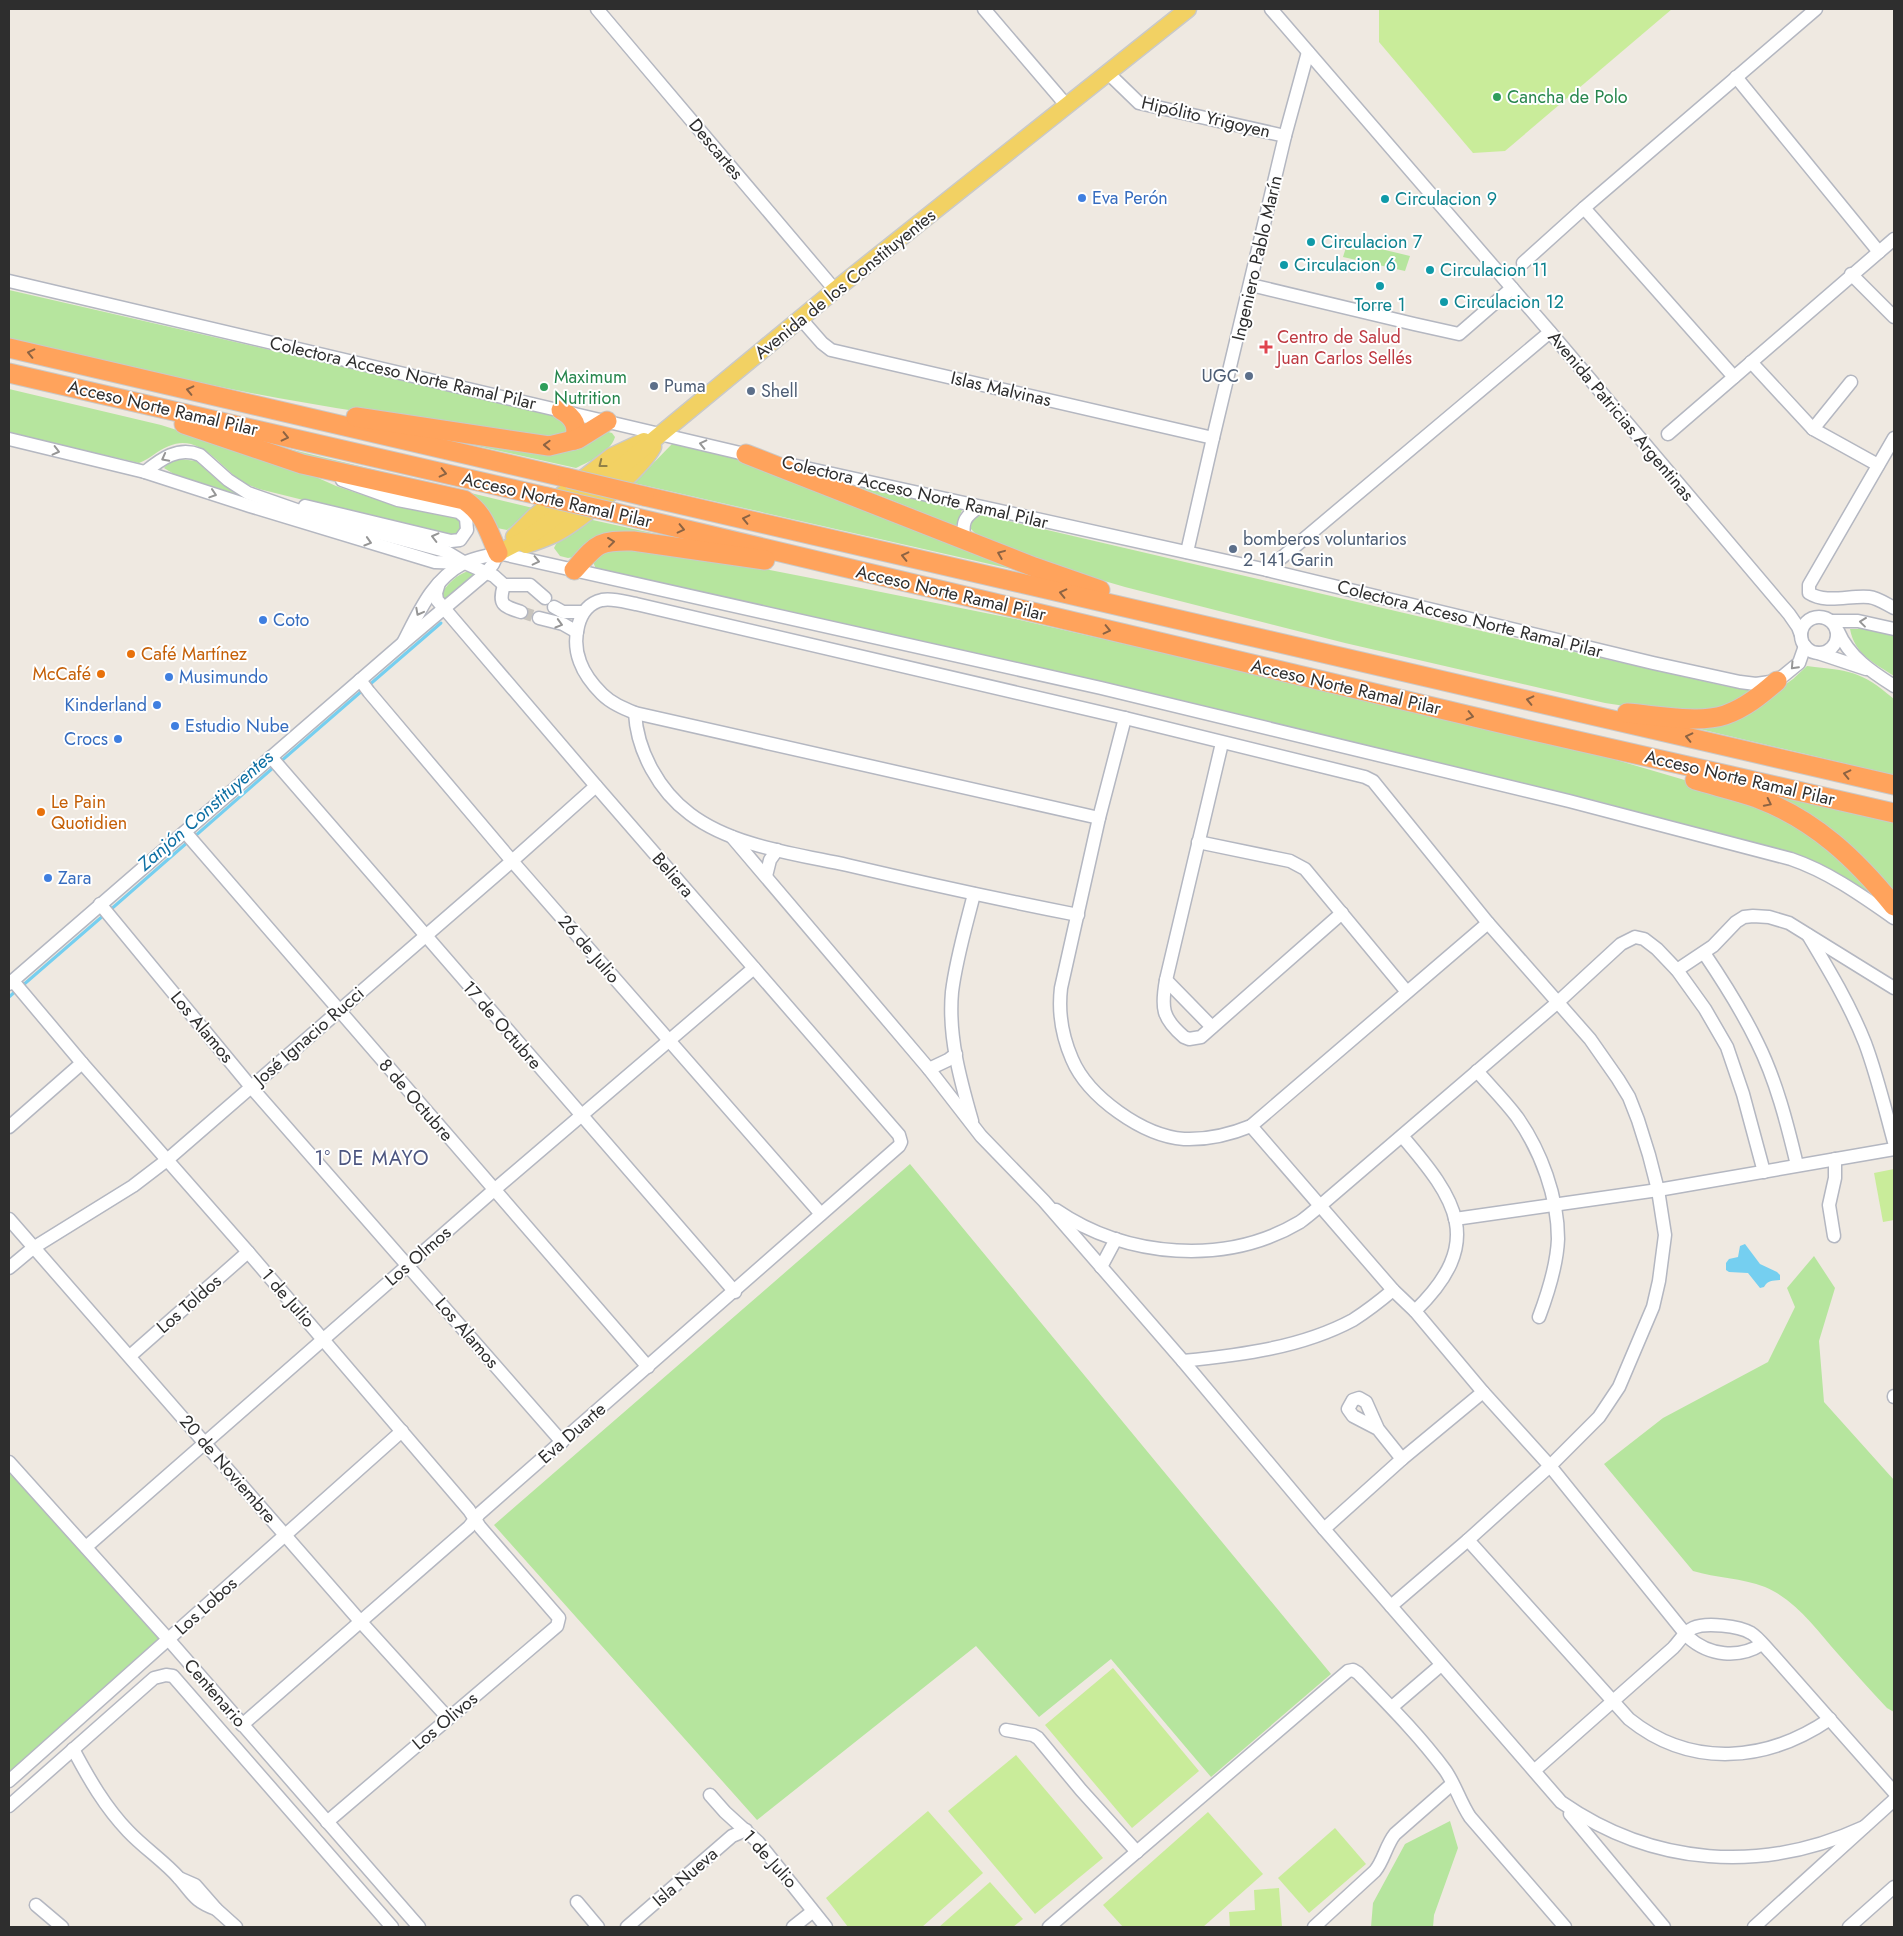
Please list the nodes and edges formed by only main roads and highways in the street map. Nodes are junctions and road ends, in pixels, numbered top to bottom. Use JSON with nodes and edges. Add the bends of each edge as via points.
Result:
{"nodes":[{"id":1,"x":1188,"y":9,"type":"edge"},
{"id":2,"x":9,"y":348,"type":"edge"},
{"id":3,"x":9,"y":373,"type":"edge"},
{"id":4,"x":84,"y":390,"type":"junction"},
{"id":5,"x":237,"y":401,"type":"junction"},
{"id":6,"x":561,"y":410,"type":"road end"},
{"id":7,"x":607,"y":421,"type":"road end"},
{"id":8,"x":574,"y":440,"type":"junction"},
{"id":9,"x":746,"y":454,"type":"road end"},
{"id":10,"x":498,"y":553,"type":"joint"},
{"id":11,"x":574,"y":570,"type":"road end"},
{"id":12,"x":890,"y":578,"type":"junction"},
{"id":13,"x":1383,"y":667,"type":"junction"},
{"id":14,"x":1777,"y":681,"type":"road end"},
{"id":15,"x":1564,"y":708,"type":"junction"},
{"id":16,"x":1521,"y":728,"type":"junction"},
{"id":17,"x":1894,"y":785,"type":"edge"},
{"id":18,"x":1894,"y":813,"type":"edge"},
{"id":19,"x":1894,"y":906,"type":"edge"}],
"edges":[{"from":1,"to":10,"type":"main road","name":"Avenida de los Constituyentes","via":[[835,290],[610,476],[528,537]]},
{"from":5,"to":2,"type":"highway","name":"Acceso Norte Ramal Pilar","one_way":true},
{"from":3,"to":4,"type":"highway","name":"Acceso Norte Ramal Pilar"},
{"from":4,"to":10,"type":"highway","via":[[302,464],[464,500],[482,517]]},
{"from":4,"to":12,"type":"highway","name":"Acceso Norte Ramal Pilar","one_way":true,"bridge":true},
{"from":8,"to":5,"type":"highway","one_way":true,"via":[[549,446]]},
{"from":13,"to":5,"type":"highway","name":"Acceso Norte Ramal Pilar","one_way":true,"bridge":true},
{"from":6,"to":8,"type":"highway","via":[[573,419],[576,426]]},
{"from":7,"to":8,"type":"highway"},
{"from":13,"to":9,"type":"highway","one_way":true,"via":[[1065,579]]},
{"from":11,"to":12,"type":"highway","one_way":true,"via":[[594,547],[602,543],[633,541]]},
{"from":12,"to":16,"type":"highway","name":"Acceso Norte Ramal Pilar","one_way":true},
{"from":15,"to":13,"type":"highway","name":"Acceso Norte Ramal Pilar","one_way":true},
{"from":14,"to":15,"type":"highway","via":[[1756,699],[1723,716],[1706,718]]},
{"from":17,"to":15,"type":"highway","name":"Acceso Norte Ramal Pilar","one_way":true},
{"from":16,"to":18,"type":"highway","name":"Acceso Norte Ramal Pilar"},
{"from":16,"to":19,"type":"highway","one_way":true,"via":[[1758,798],[1827,836],[1864,871]]}]}
